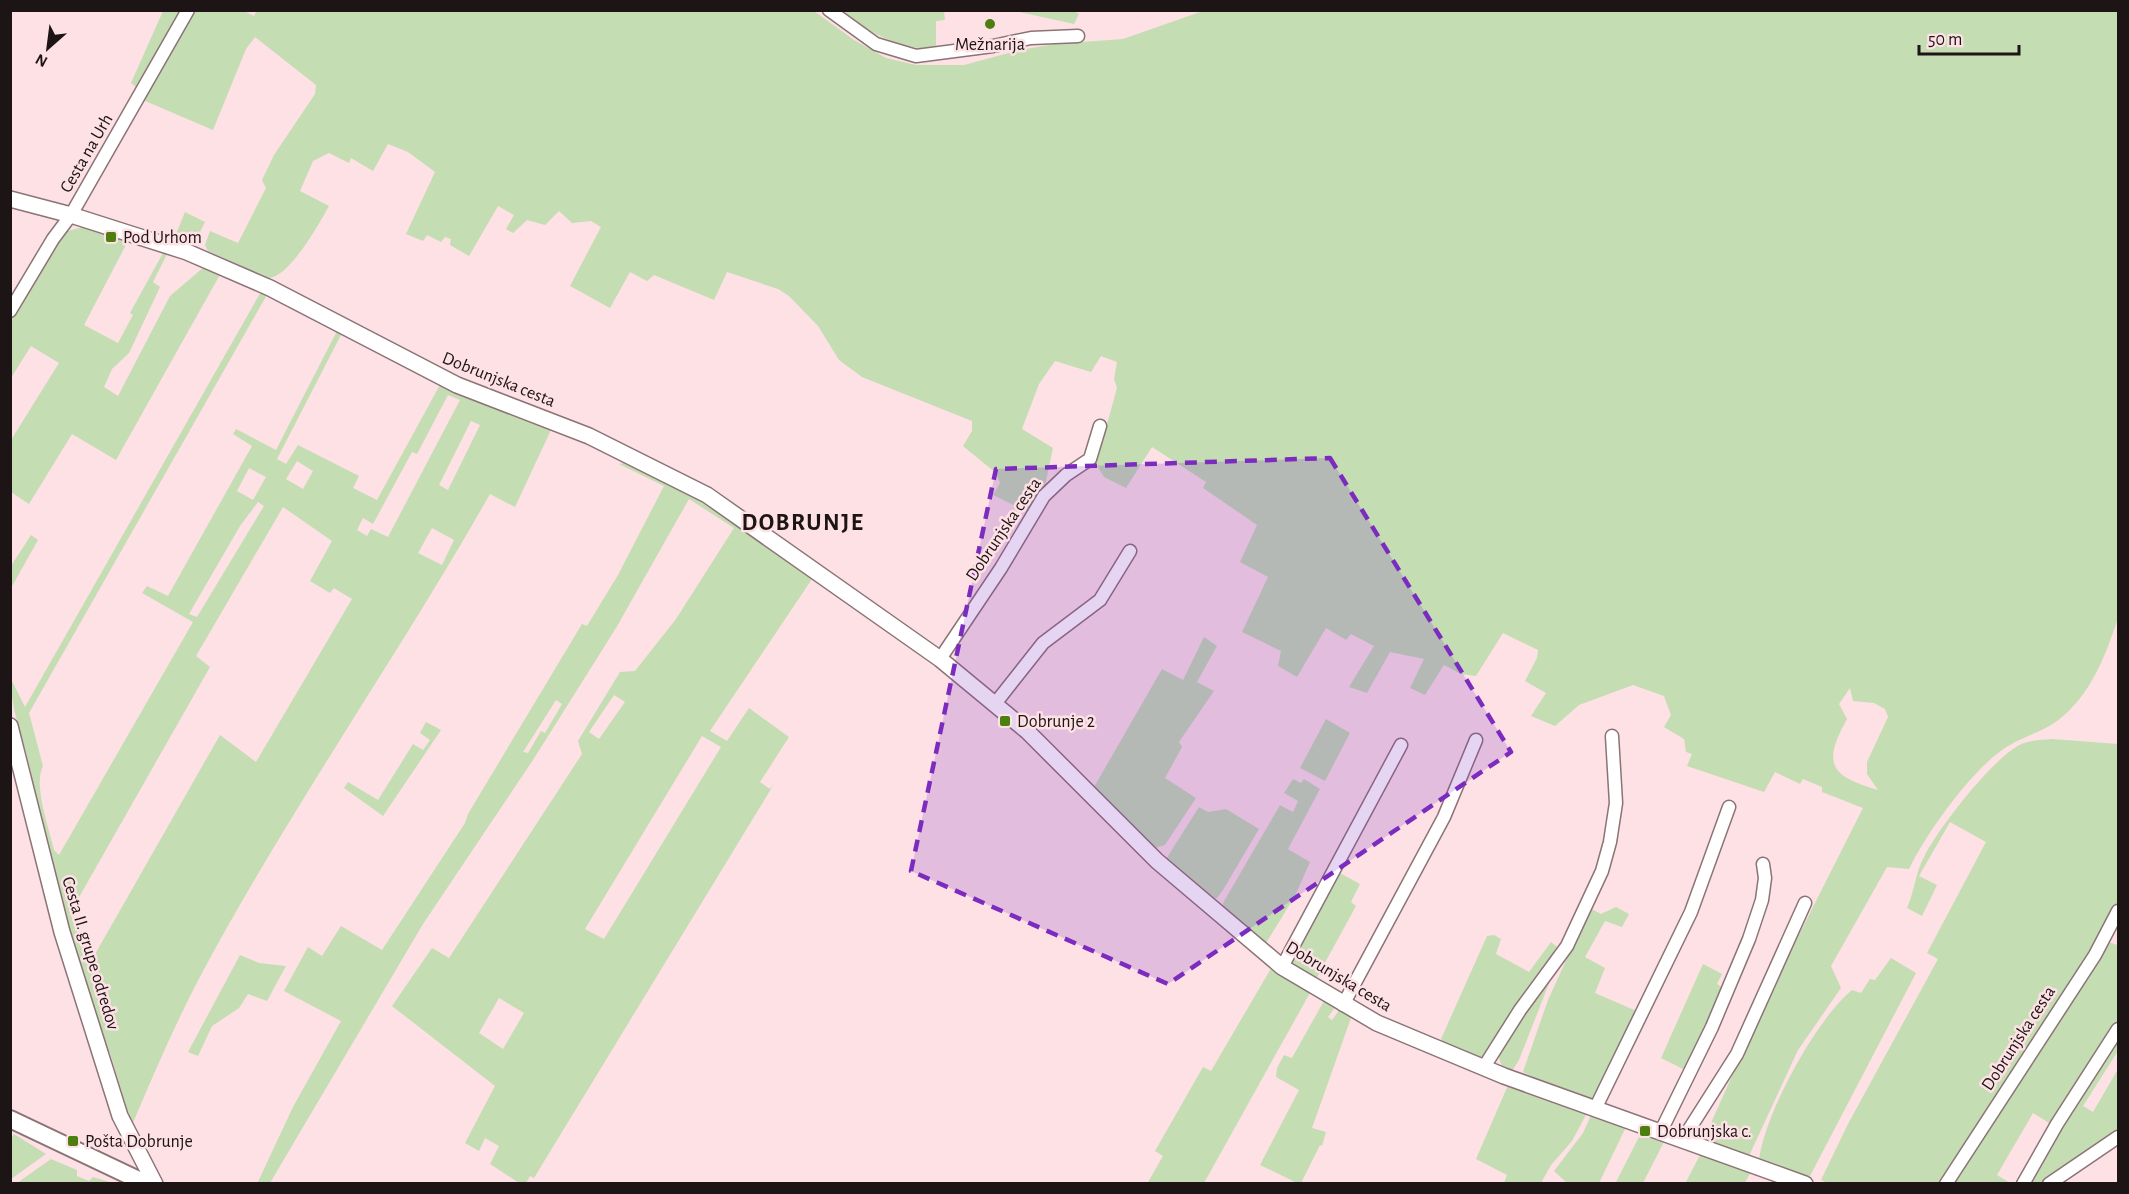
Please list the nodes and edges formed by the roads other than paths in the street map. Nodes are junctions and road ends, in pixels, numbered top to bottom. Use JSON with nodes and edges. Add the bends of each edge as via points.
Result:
{"nodes":[{"id":1,"x":188,"y":10,"type":"edge"},
{"id":2,"x":829,"y":10,"type":"edge"},
{"id":3,"x":1078,"y":36,"type":"dead end"},
{"id":4,"x":10,"y":199,"type":"edge"},
{"id":5,"x":71,"y":215,"type":"junction"},
{"id":6,"x":10,"y":311,"type":"edge"},
{"id":7,"x":1100,"y":426,"type":"dead end"},
{"id":8,"x":1130,"y":552,"type":"dead end"},
{"id":9,"x":940,"y":659,"type":"junction"},
{"id":10,"x":994,"y":705,"type":"junction"},
{"id":11,"x":10,"y":726,"type":"edge"},
{"id":12,"x":1612,"y":736,"type":"dead end"},
{"id":13,"x":1476,"y":740,"type":"dead end"},
{"id":14,"x":1401,"y":745,"type":"dead end"},
{"id":15,"x":1729,"y":807,"type":"dead end"},
{"id":16,"x":1763,"y":864,"type":"dead end"},
{"id":17,"x":1805,"y":903,"type":"dead end"},
{"id":18,"x":2118,"y":911,"type":"edge"},
{"id":19,"x":1282,"y":967,"type":"junction"},
{"id":20,"x":1343,"y":1005,"type":"junction"},
{"id":21,"x":2118,"y":1029,"type":"edge"},
{"id":22,"x":1484,"y":1067,"type":"junction"},
{"id":23,"x":1596,"y":1107,"type":"junction"},
{"id":24,"x":10,"y":1119,"type":"edge"},
{"id":25,"x":1661,"y":1131,"type":"junction"},
{"id":26,"x":2118,"y":1137,"type":"edge"},
{"id":27,"x":1683,"y":1139,"type":"junction"},
{"id":28,"x":147,"y":1184,"type":"edge"},
{"id":29,"x":155,"y":1184,"type":"edge"},
{"id":30,"x":1805,"y":1184,"type":"edge"},
{"id":31,"x":1946,"y":1184,"type":"edge"},
{"id":32,"x":2023,"y":1184,"type":"edge"},
{"id":33,"x":2049,"y":1184,"type":"edge"}],
"edges":[{"from":1,"to":5,"type":"street","name":"Cesta na Urh"},
{"from":2,"to":3,"type":"street","via":[[876,44],[916,56],[1031,38]]},
{"from":4,"to":5,"type":"street","name":"Dobrunjska cesta"},
{"from":5,"to":6,"type":"street","name":"Cesta na Urh"},
{"from":5,"to":9,"type":"street","name":"Dobrunjska cesta","via":[[220,266],[457,385],[589,436],[676,478],[747,520]]},
{"from":7,"to":9,"type":"street","name":"Dobrunjska cesta","via":[[1090,459],[1044,496]]},
{"from":8,"to":10,"type":"street","via":[[1100,600],[1043,643]]},
{"from":9,"to":10,"type":"street","name":"Dobrunjska cesta"},
{"from":10,"to":19,"type":"street","name":"Dobrunjska cesta","via":[[1027,731],[1157,861]]},
{"from":11,"to":29,"type":"street","name":"Cesta II. grupe odredov","via":[[62,932],[120,1116]]},
{"from":12,"to":22,"type":"street","via":[[1616,803],[1602,872],[1567,946]]},
{"from":13,"to":20,"type":"street","via":[[1444,818]]},
{"from":14,"to":19,"type":"street"},
{"from":15,"to":23,"type":"street","via":[[1691,912]]},
{"from":16,"to":25,"type":"street","via":[[1762,900],[1749,939],[1712,1027]]},
{"from":17,"to":27,"type":"street","via":[[1737,1054]]},
{"from":18,"to":31,"type":"street","name":"Dobrunjska cesta","via":[[2095,955]]},
{"from":19,"to":20,"type":"street","name":"Dobrunjska cesta"},
{"from":20,"to":22,"type":"street","name":"Dobrunjska cesta"},
{"from":21,"to":32,"type":"street"},
{"from":22,"to":23,"type":"street","name":"Dobrunjska cesta"},
{"from":23,"to":25,"type":"street","name":"Dobrunjska cesta"},
{"from":24,"to":28,"type":"main road"},
{"from":25,"to":27,"type":"street","name":"Dobrunjska cesta"},
{"from":26,"to":33,"type":"street"},
{"from":27,"to":30,"type":"street","name":"Dobrunjska cesta"}]}
